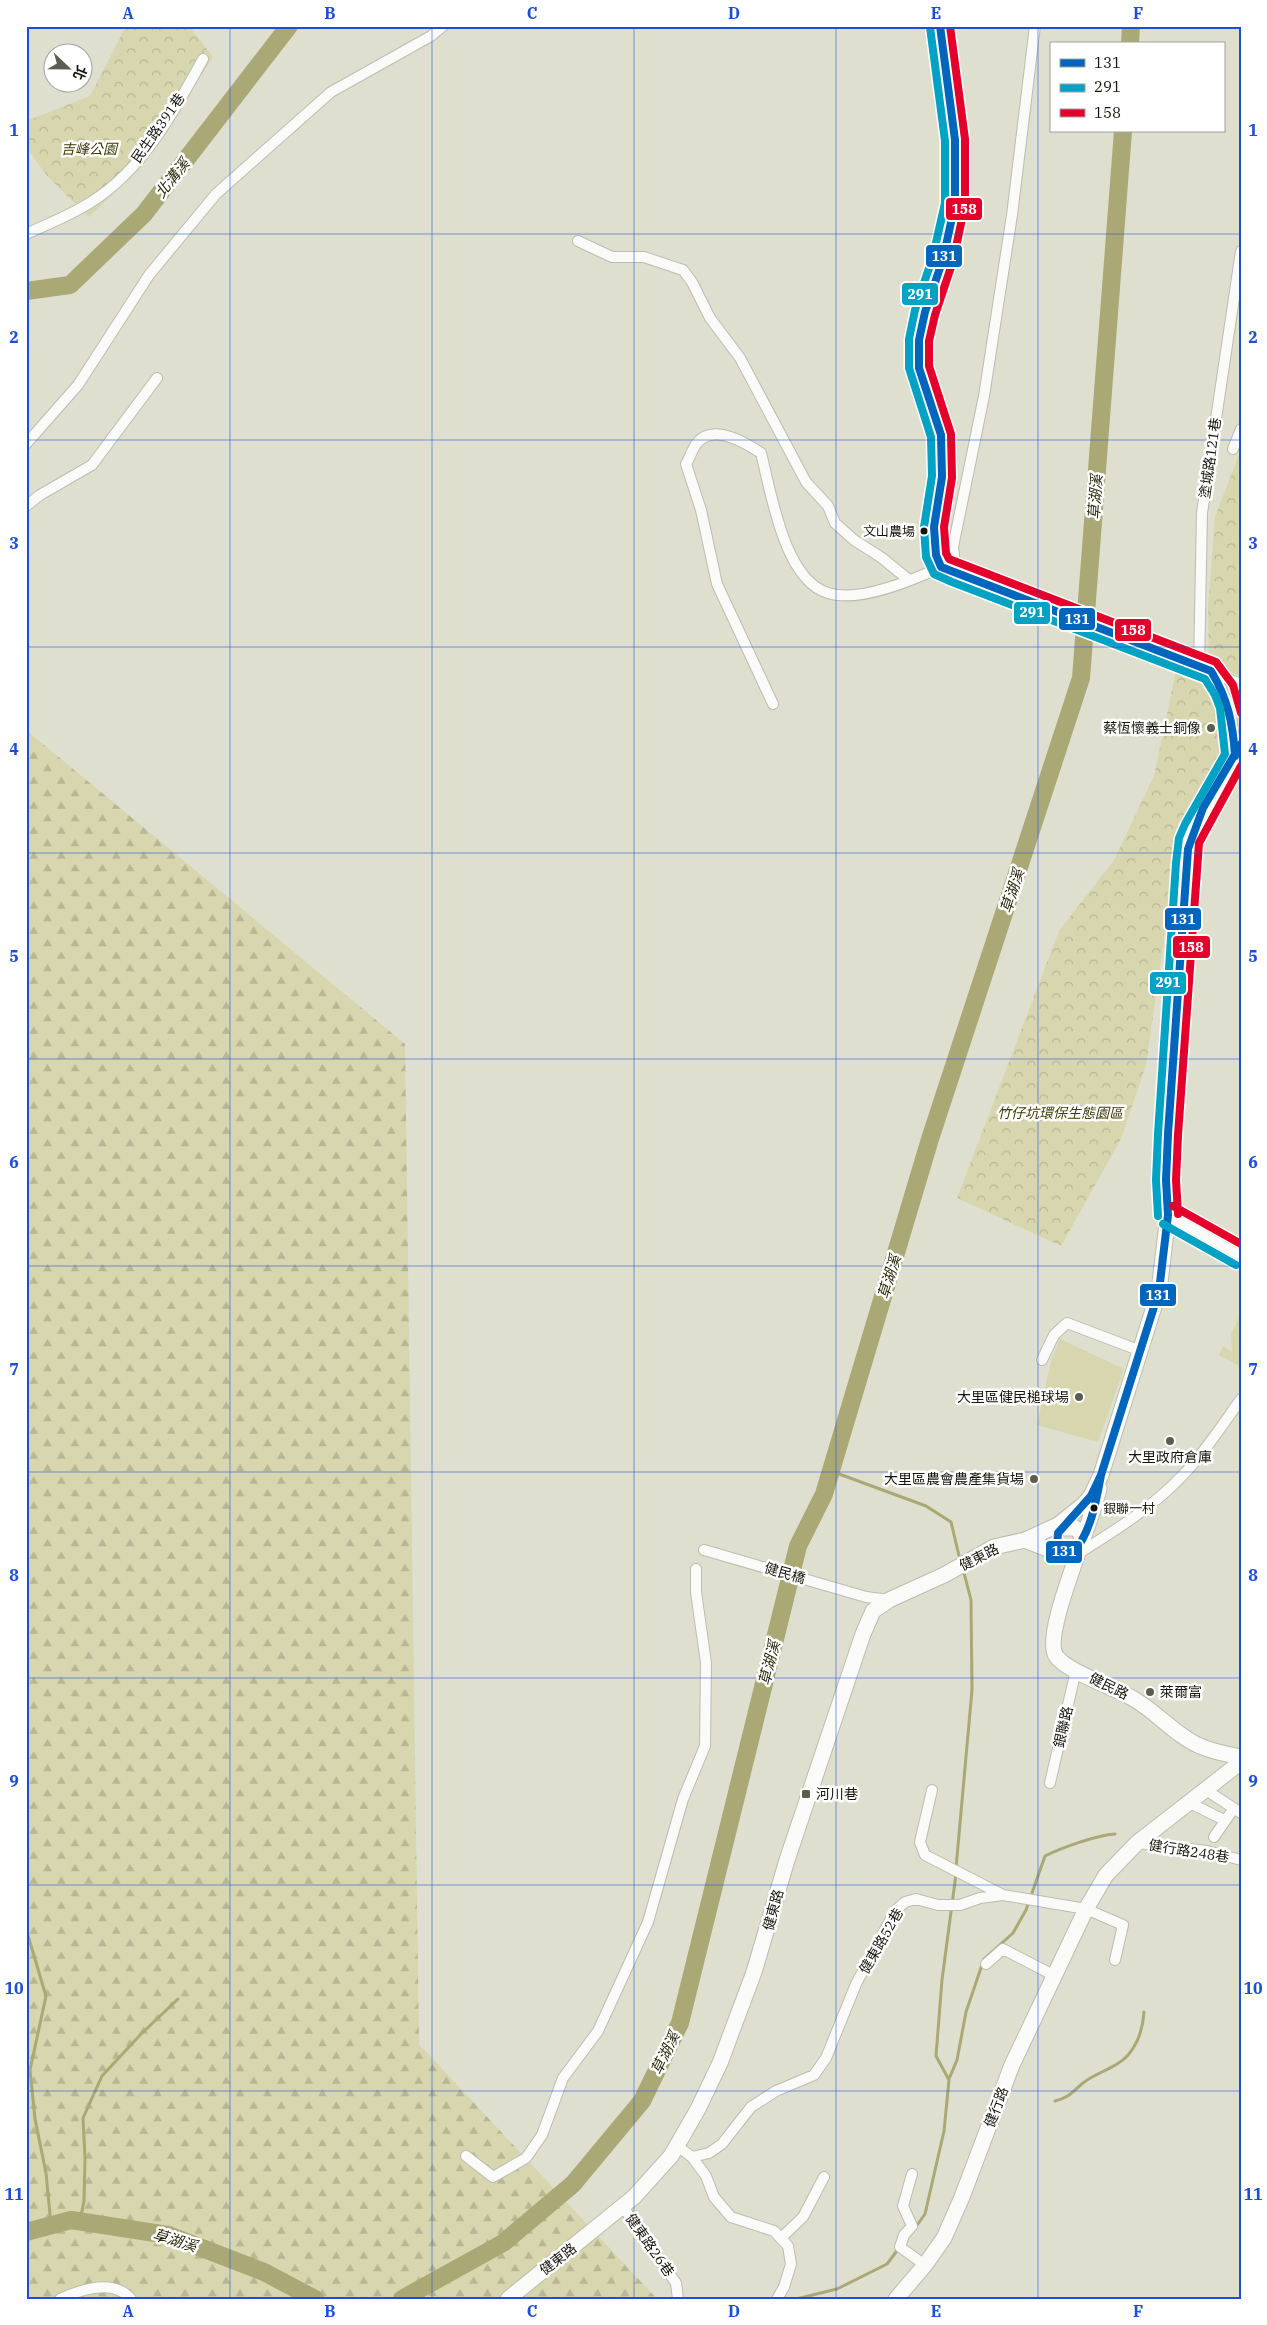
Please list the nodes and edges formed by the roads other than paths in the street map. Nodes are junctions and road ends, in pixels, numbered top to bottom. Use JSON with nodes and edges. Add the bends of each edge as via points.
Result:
{"nodes":[{"id":1,"x":443,"y":26,"type":"edge"},
{"id":2,"x":940,"y":26,"type":"edge"},
{"id":3,"x":1035,"y":26,"type":"edge"},
{"id":4,"x":203,"y":59,"type":"dead end"},
{"id":5,"x":26,"y":234,"type":"edge"},
{"id":6,"x":578,"y":241,"type":"dead end"},
{"id":7,"x":1241,"y":251,"type":"edge"},
{"id":8,"x":157,"y":378,"type":"dead end"},
{"id":9,"x":1241,"y":429,"type":"edge"},
{"id":10,"x":26,"y":444,"type":"edge"},
{"id":11,"x":1233,"y":449,"type":"dead end"},
{"id":12,"x":26,"y":506,"type":"edge"},
{"id":13,"x":942,"y":567,"type":"junction"},
{"id":14,"x":956,"y":573,"type":"junction"},
{"id":15,"x":909,"y":580,"type":"junction"},
{"id":16,"x":1196,"y":666,"type":"junction"},
{"id":17,"x":1211,"y":671,"type":"junction"},
{"id":18,"x":1241,"y":684,"type":"edge"},
{"id":19,"x":773,"y":704,"type":"dead end"},
{"id":20,"x":1238,"y":750,"type":"edge"},
{"id":21,"x":1168,"y":1215,"type":"junction"},
{"id":22,"x":1241,"y":1256,"type":"edge"},
{"id":23,"x":1141,"y":1351,"type":"junction"},
{"id":24,"x":1042,"y":1360,"type":"dead end"},
{"id":25,"x":1241,"y":1399,"type":"edge"},
{"id":26,"x":1101,"y":1475,"type":"junction"},
{"id":27,"x":1076,"y":1512,"type":"junction"},
{"id":28,"x":1064,"y":1528,"type":"junction"},
{"id":29,"x":1025,"y":1540,"type":"junction"},
{"id":30,"x":704,"y":1550,"type":"dead end"},
{"id":31,"x":1071,"y":1550,"type":"junction"},
{"id":32,"x":696,"y":1569,"type":"dead end"},
{"id":33,"x":1071,"y":1575,"type":"junction"},
{"id":34,"x":889,"y":1600,"type":"junction"},
{"id":35,"x":1076,"y":1670,"type":"junction"},
{"id":36,"x":1241,"y":1757,"type":"edge"},
{"id":37,"x":1241,"y":1762,"type":"edge"},
{"id":38,"x":1050,"y":1783,"type":"dead end"},
{"id":39,"x":932,"y":1790,"type":"dead end"},
{"id":40,"x":1206,"y":1790,"type":"junction"},
{"id":41,"x":1190,"y":1803,"type":"junction"},
{"id":42,"x":1237,"y":1810,"type":"edge"},
{"id":43,"x":1224,"y":1820,"type":"junction"},
{"id":44,"x":1214,"y":1837,"type":"dead end"},
{"id":45,"x":1137,"y":1843,"type":"junction"},
{"id":46,"x":1241,"y":1860,"type":"edge"},
{"id":47,"x":1003,"y":1895,"type":"junction"},
{"id":48,"x":1086,"y":1909,"type":"junction"},
{"id":49,"x":1115,"y":1960,"type":"dead end"},
{"id":50,"x":986,"y":1964,"type":"dead end"},
{"id":51,"x":1055,"y":1976,"type":"junction"},
{"id":52,"x":677,"y":2146,"type":"junction"},
{"id":53,"x":466,"y":2156,"type":"dead end"},
{"id":54,"x":692,"y":2157,"type":"junction"},
{"id":55,"x":912,"y":2174,"type":"dead end"},
{"id":56,"x":824,"y":2177,"type":"dead end"},
{"id":57,"x":623,"y":2207,"type":"junction"},
{"id":58,"x":781,"y":2238,"type":"junction"},
{"id":59,"x":925,"y":2265,"type":"junction"},
{"id":60,"x":676,"y":2283,"type":"junction"},
{"id":61,"x":60,"y":2299,"type":"edge"},
{"id":62,"x":131,"y":2299,"type":"edge"},
{"id":63,"x":508,"y":2299,"type":"edge"},
{"id":64,"x":671,"y":2299,"type":"edge"},
{"id":65,"x":678,"y":2299,"type":"edge"},
{"id":66,"x":777,"y":2299,"type":"edge"},
{"id":67,"x":896,"y":2299,"type":"edge"}],
"edges":[{"from":1,"to":10,"type":"street","via":[[431,36],[331,92],[216,194],[150,275],[78,385]]},
{"from":2,"to":13,"type":"street","via":[[955,140],[955,204],[943,259],[925,312],[919,340],[919,368],[941,435],[942,477],[934,545]]},
{"from":3,"to":14,"type":"street","via":[[1012,215],[984,396],[953,547]]},
{"from":4,"to":5,"type":"street","name":"民生路391巷","via":[[172,113],[122,177],[92,202]]},
{"from":6,"to":15,"type":"street","via":[[612,257],[644,257],[683,270],[710,318],[740,358],[806,482],[828,506],[836,523]]},
{"from":7,"to":16,"type":"street","name":"塗城路121巷","via":[[1203,505]]},
{"from":8,"to":12,"type":"street","via":[[92,465]]},
{"from":9,"to":11,"type":"street"},
{"from":13,"to":14,"type":"street"},
{"from":13,"to":15,"type":"street"},
{"from":14,"to":16,"type":"street"},
{"from":15,"to":19,"type":"street","via":[[859,594],[828,593],[810,584],[790,554],[761,453],[724,435],[713,434],[698,442],[686,464],[701,510],[717,584]]},
{"from":16,"to":17,"type":"street"},
{"from":17,"to":18,"type":"street"},
{"from":17,"to":20,"type":"street","name":"健東路","via":[[1230,706]]},
{"from":20,"to":21,"type":"street","name":"健東路","via":[[1205,806],[1188,849],[1168,1134]]},
{"from":21,"to":22,"type":"street"},
{"from":21,"to":23,"type":"street","name":"健東路","via":[[1159,1290]]},
{"from":23,"to":24,"type":"street","via":[[1067,1323],[1054,1335]]},
{"from":23,"to":26,"type":"street","name":"健東路"},
{"from":25,"to":31,"type":"street","via":[[1170,1489],[1120,1527]]},
{"from":26,"to":27,"type":"street","name":"健東路","via":[[1091,1496]]},
{"from":26,"to":31,"type":"street","name":"健東路","via":[[1096,1506]]},
{"from":27,"to":28,"type":"street","name":"健東路"},
{"from":27,"to":29,"type":"street","name":"健東路","via":[[1058,1525]]},
{"from":28,"to":31,"type":"street","name":"健東路","via":[[1056,1540],[1059,1548]]},
{"from":28,"to":31,"type":"street","name":"健東路","via":[[1079,1531]]},
{"from":29,"to":31,"type":"street"},
{"from":29,"to":34,"type":"street","name":"健東路","via":[[994,1547]]},
{"from":30,"to":34,"type":"street","name":"健民橋","via":[[866,1597]]},
{"from":31,"to":33,"type":"street","name":"健民路"},
{"from":31,"to":33,"type":"street","name":"健東路","via":[[1066,1565]]},
{"from":32,"to":53,"type":"street","via":[[706,1663],[705,1746],[683,1799],[648,1922],[598,2031],[562,2078],[542,2135],[526,2158],[493,2177]]},
{"from":33,"to":35,"type":"street","name":"健民路","via":[[1055,1626],[1053,1646],[1056,1656]]},
{"from":34,"to":52,"type":"street","name":"健東路","via":[[873,1611],[863,1634],[792,1844],[754,1972],[720,2062]]},
{"from":35,"to":36,"type":"street","name":"健民路","via":[[1133,1698],[1200,1746]]},
{"from":35,"to":38,"type":"street","name":"銀聯路"},
{"from":37,"to":40,"type":"street","name":"健行路"},
{"from":39,"to":47,"type":"street","via":[[920,1842],[925,1855]]},
{"from":40,"to":41,"type":"street","name":"健行路"},
{"from":40,"to":42,"type":"street"},
{"from":41,"to":43,"type":"street"},
{"from":41,"to":45,"type":"street","name":"健行路"},
{"from":42,"to":43,"type":"street"},
{"from":43,"to":44,"type":"street"},
{"from":45,"to":46,"type":"street","name":"健行路248巷","via":[[1207,1851]]},
{"from":45,"to":48,"type":"street","name":"健行路","via":[[1106,1876]]},
{"from":47,"to":48,"type":"street"},
{"from":47,"to":54,"type":"street","name":"健東路52巷","via":[[960,1905],[916,1899],[905,1902],[895,1911],[856,1984],[826,2058],[814,2075],[776,2091],[751,2107],[722,2144],[709,2153]]},
{"from":48,"to":49,"type":"street","via":[[1123,1925]]},
{"from":48,"to":51,"type":"street","name":"健行路"},
{"from":50,"to":51,"type":"street","via":[[1003,1949]]},
{"from":51,"to":59,"type":"street","name":"健行路","via":[[1012,2065],[944,2238]]},
{"from":52,"to":54,"type":"street"},
{"from":52,"to":57,"type":"street","name":"健東路","via":[[654,2177]]},
{"from":54,"to":58,"type":"street","via":[[706,2176],[714,2197],[731,2218],[774,2231]]},
{"from":55,"to":59,"type":"street","via":[[902,2206],[912,2226],[900,2247]]},
{"from":56,"to":58,"type":"street","via":[[803,2217]]},
{"from":57,"to":60,"type":"street","name":"健東路26巷"},
{"from":57,"to":63,"type":"street","name":"健東路"},
{"from":58,"to":66,"type":"street","via":[[788,2246],[791,2264]]},
{"from":59,"to":67,"type":"street","name":"健行路"},
{"from":60,"to":64,"type":"street","name":"健東路26巷"},
{"from":60,"to":65,"type":"street","name":"健東路26巷"},
{"from":61,"to":62,"type":"street","via":[[112,2286],[124,2291]]}]}
